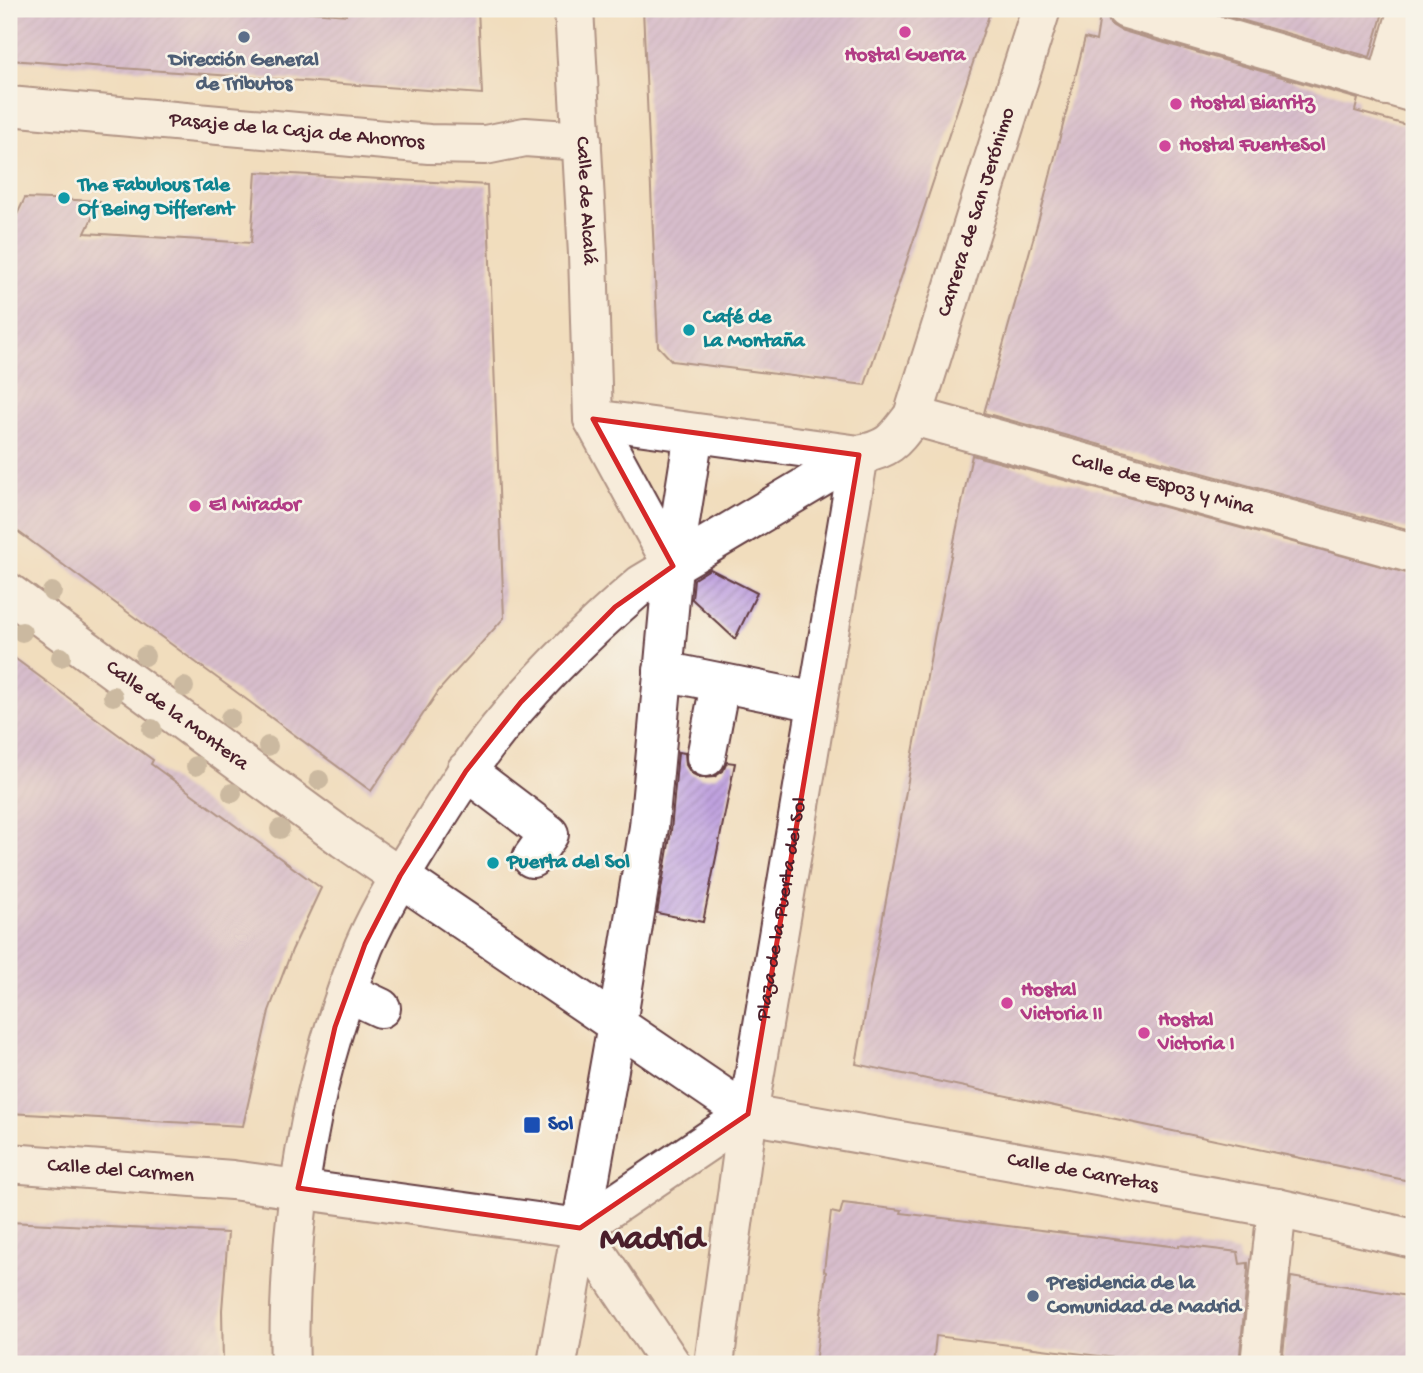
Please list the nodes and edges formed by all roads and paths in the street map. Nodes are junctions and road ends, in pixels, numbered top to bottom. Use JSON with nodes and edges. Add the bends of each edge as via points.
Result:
{"nodes":[{"id":1,"x":574,"y":9,"type":"edge"},
{"id":2,"x":1041,"y":9,"type":"edge"},
{"id":3,"x":1126,"y":9,"type":"edge"},
{"id":4,"x":1408,"y":9,"type":"edge"},
{"id":5,"x":1400,"y":90,"type":"edge"},
{"id":6,"x":9,"y":106,"type":"edge"},
{"id":7,"x":582,"y":141,"type":"junction"},
{"id":8,"x":592,"y":405,"type":"junction"},
{"id":9,"x":913,"y":416,"type":"junction"},
{"id":10,"x":694,"y":433,"type":"junction"},
{"id":11,"x":859,"y":455,"type":"junction"},
{"id":12,"x":1414,"y":554,"type":"edge"},
{"id":13,"x":673,"y":566,"type":"junction"},
{"id":14,"x":9,"y":593,"type":"edge"},
{"id":15,"x":663,"y":671,"type":"junction"},
{"id":16,"x":720,"y":684,"type":"junction"},
{"id":17,"x":817,"y":702,"type":"junction"},
{"id":18,"x":706,"y":757,"type":"dead end"},
{"id":19,"x":478,"y":781,"type":"junction"},
{"id":20,"x":531,"y":858,"type":"dead end"},
{"id":21,"x":400,"y":876,"type":"junction"},
{"id":22,"x":617,"y":1024,"type":"junction"},
{"id":23,"x":748,"y":1114,"type":"junction"},
{"id":24,"x":9,"y":1163,"type":"edge"},
{"id":25,"x":298,"y":1188,"type":"junction"},
{"id":26,"x":1277,"y":1208,"type":"junction"},
{"id":27,"x":580,"y":1228,"type":"junction"},
{"id":28,"x":1414,"y":1239,"type":"edge"},
{"id":29,"x":290,"y":1364,"type":"edge"},
{"id":30,"x":557,"y":1364,"type":"edge"},
{"id":31,"x":671,"y":1364,"type":"edge"},
{"id":32,"x":714,"y":1364,"type":"edge"},
{"id":33,"x":1260,"y":1364,"type":"edge"}],
"edges":[{"from":1,"to":7,"type":"street","name":"Calle de Alcalá"},
{"from":2,"to":9,"type":"street","name":"Carrera de San Jerónimo"},
{"from":3,"to":5,"type":"street"},
{"from":4,"to":5,"type":"street"},
{"from":6,"to":7,"type":"street","name":"Pasaje de la Caja de Ahorros","via":[[429,144],[485,145],[525,137]]},
{"from":7,"to":8,"type":"street","name":"Calle de Alcalá"},
{"from":8,"to":10,"type":"street"},
{"from":8,"to":13,"type":"street"},
{"from":9,"to":11,"type":"street","via":[[896,439],[880,450]]},
{"from":9,"to":12,"type":"street","name":"Calle de Espoz y Mina"},
{"from":10,"to":11,"type":"street"},
{"from":10,"to":13,"type":"street"},
{"from":11,"to":13,"type":"street"},
{"from":11,"to":17,"type":"street","name":"Plaza de la Puerta del Sol"},
{"from":13,"to":15,"type":"street"},
{"from":13,"to":19,"type":"street","via":[[642,584],[521,702]]},
{"from":14,"to":21,"type":"street","name":"Calle de la Montera"},
{"from":15,"to":16,"type":"street"},
{"from":15,"to":22,"type":"street","via":[[649,827]]},
{"from":16,"to":17,"type":"street"},
{"from":16,"to":18,"type":"street"},
{"from":17,"to":23,"type":"street","name":"Plaza de la Puerta del Sol"},
{"from":19,"to":20,"type":"street","via":[[549,834]]},
{"from":19,"to":21,"type":"street"},
{"from":21,"to":22,"type":"street","name":"Calle de la Montera"},
{"from":21,"to":25,"type":"street","via":[[365,944],[364,1000],[335,1027]]},
{"from":22,"to":23,"type":"street"},
{"from":22,"to":27,"type":"street"},
{"from":23,"to":26,"type":"street","name":"Calle de Carretas"},
{"from":23,"to":27,"type":"street"},
{"from":23,"to":32,"type":"street","name":"Plaza de la Puerta del Sol"},
{"from":24,"to":25,"type":"street","name":"Calle del Carmen"},
{"from":25,"to":27,"type":"street"},
{"from":25,"to":29,"type":"street"},
{"from":26,"to":28,"type":"street","name":"Calle de Carretas"},
{"from":26,"to":33,"type":"street"},
{"from":27,"to":30,"type":"street"},
{"from":27,"to":31,"type":"street"}]}
